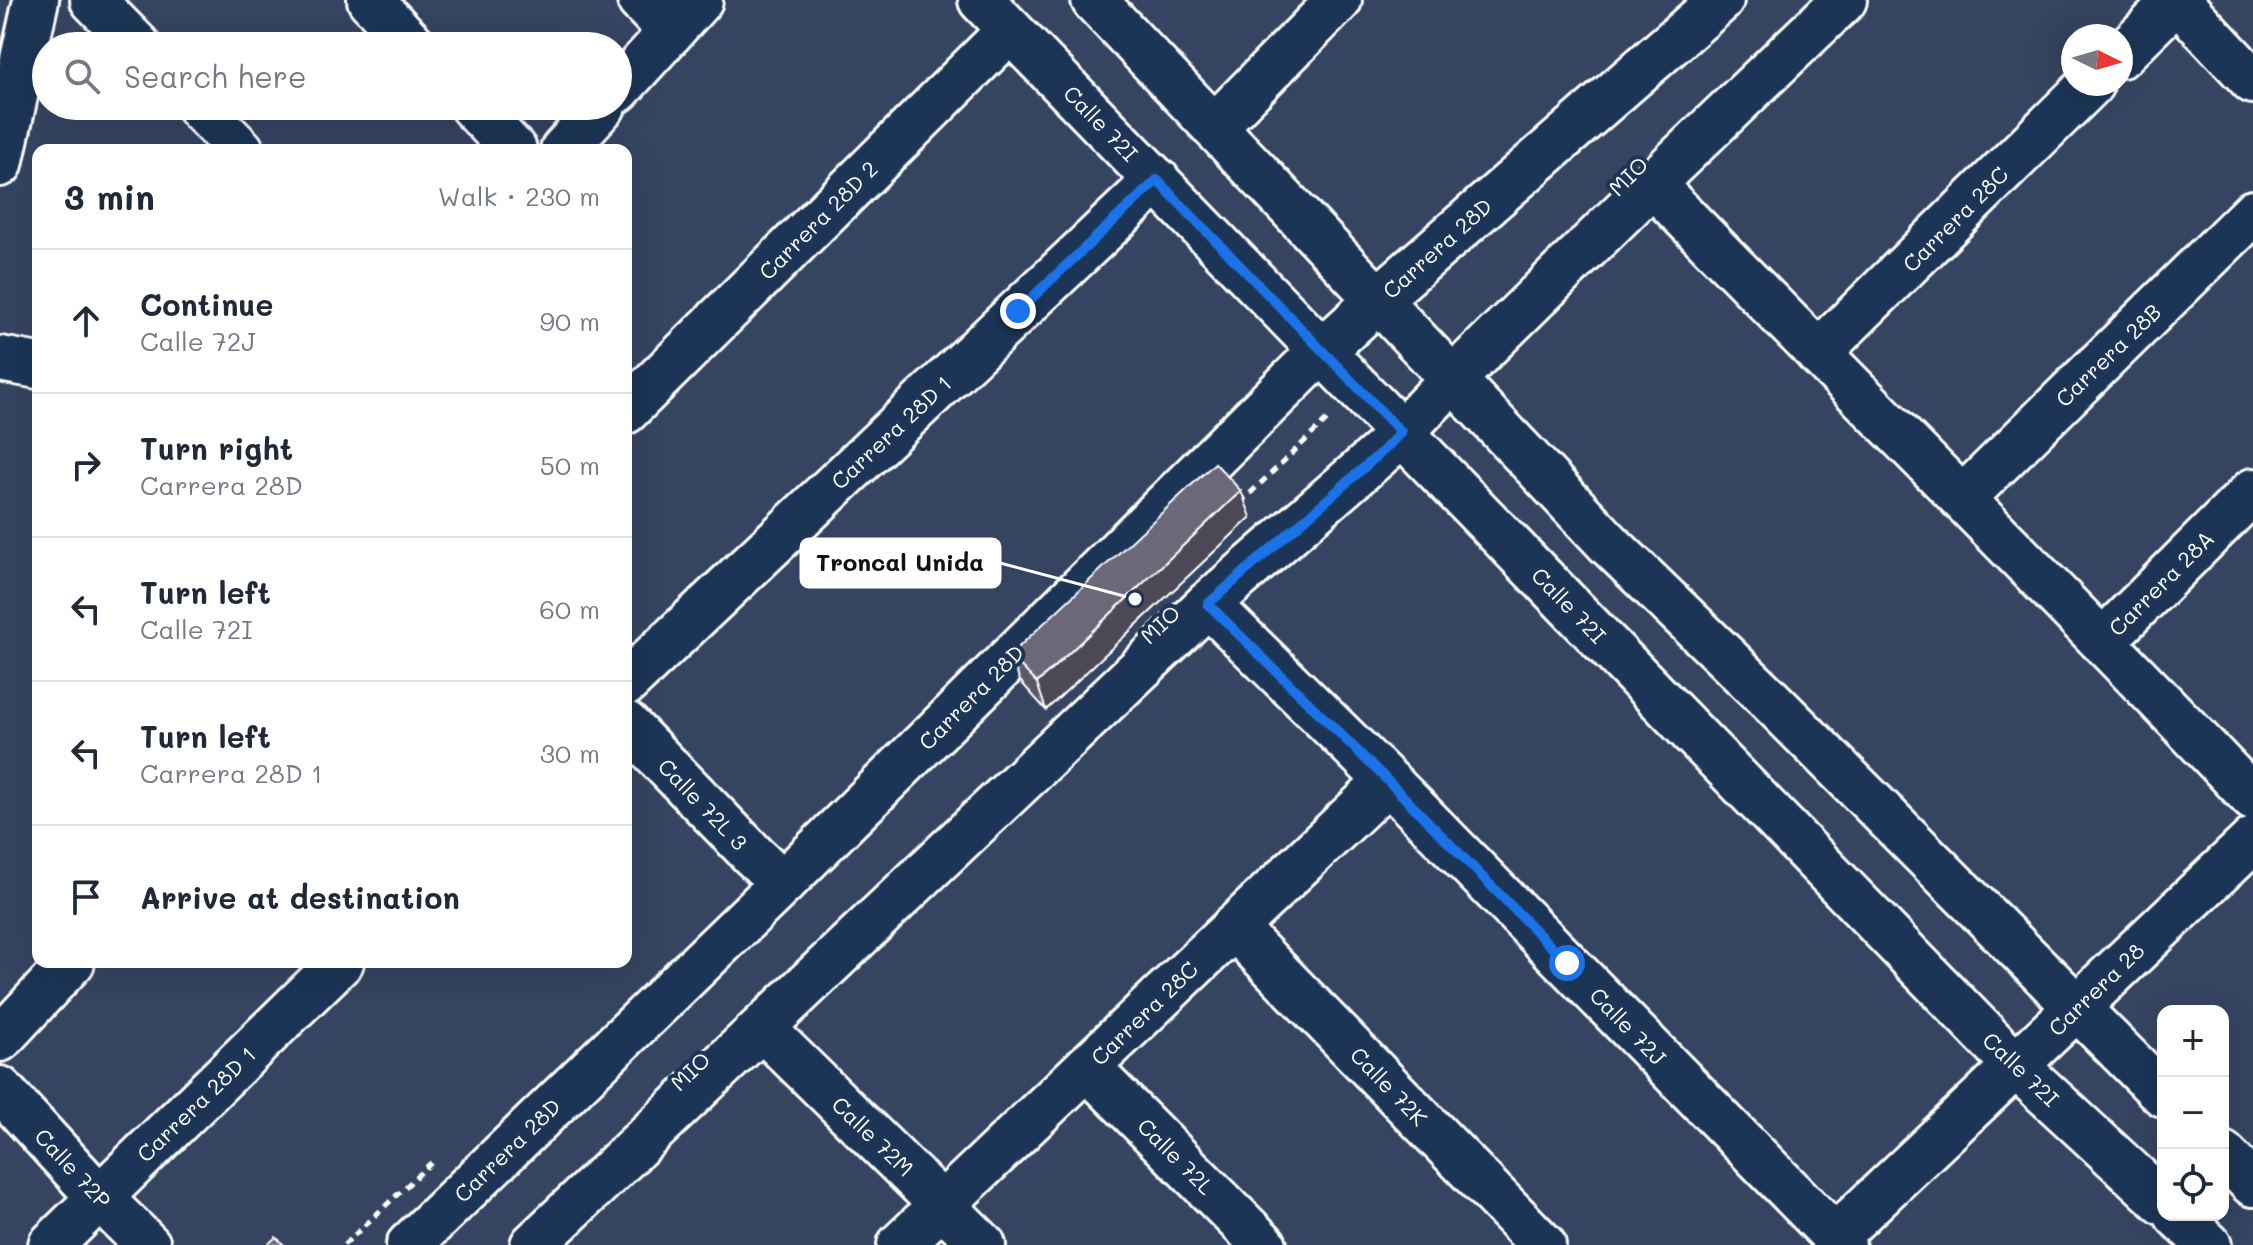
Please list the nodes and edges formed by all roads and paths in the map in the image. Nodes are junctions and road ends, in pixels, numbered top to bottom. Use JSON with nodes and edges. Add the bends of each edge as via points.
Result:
{"nodes":[{"id":1,"x":36,"y":0,"type":"edge"},
{"id":2,"x":93,"y":0,"type":"edge"},
{"id":3,"x":370,"y":0,"type":"edge"},
{"id":4,"x":640,"y":0,"type":"edge"},
{"id":5,"x":700,"y":0,"type":"edge"},
{"id":6,"x":1094,"y":0,"type":"edge"},
{"id":7,"x":1339,"y":0,"type":"edge"},
{"id":8,"x":1721,"y":0,"type":"edge"},
{"id":9,"x":1757,"y":0,"type":"edge"},
{"id":10,"x":1808,"y":0,"type":"edge"},
{"id":11,"x":1844,"y":0,"type":"edge"},
{"id":12,"x":2177,"y":0,"type":"edge"},
{"id":13,"x":996,"y":15,"type":"edge"},
{"id":14,"x":124,"y":32,"type":"edge"},
{"id":15,"x":401,"y":32,"type":"edge"},
{"id":16,"x":671,"y":32,"type":"junction"},
{"id":17,"x":2133,"y":43,"type":"edge"},
{"id":18,"x":632,"y":75,"type":"edge"},
{"id":19,"x":2253,"y":81,"type":"edge"},
{"id":20,"x":2079,"y":96,"type":"edge"},
{"id":21,"x":212,"y":120,"type":"edge"},
{"id":22,"x":485,"y":120,"type":"edge"},
{"id":23,"x":590,"y":120,"type":"edge"},
{"id":24,"x":1214,"y":127,"type":"junction"},
{"id":25,"x":235,"y":144,"type":"edge"},
{"id":26,"x":508,"y":144,"type":"edge"},
{"id":27,"x":568,"y":144,"type":"edge"},
{"id":28,"x":1,"y":157,"type":"edge"},
{"id":29,"x":1157,"y":180,"type":"junction"},
{"id":30,"x":1654,"y":182,"type":"junction"},
{"id":31,"x":2253,"y":213,"type":"edge"},
{"id":32,"x":1386,"y":309,"type":"junction"},
{"id":33,"x":1818,"y":353,"type":"junction"},
{"id":34,"x":0,"y":359,"type":"edge"},
{"id":35,"x":32,"y":365,"type":"edge"},
{"id":36,"x":1446,"y":372,"type":"junction"},
{"id":37,"x":1334,"y":376,"type":"junction"},
{"id":38,"x":632,"y":405,"type":"edge"},
{"id":39,"x":1393,"y":424,"type":"junction"},
{"id":40,"x":2253,"y":491,"type":"edge"},
{"id":41,"x":1963,"y":498,"type":"junction"},
{"id":42,"x":1238,"y":505,"type":"edge"},
{"id":43,"x":1208,"y":604,"type":"junction"},
{"id":44,"x":2103,"y":641,"type":"junction"},
{"id":45,"x":632,"y":677,"type":"edge"},
{"id":46,"x":632,"y":730,"type":"edge"},
{"id":47,"x":1388,"y":781,"type":"junction"},
{"id":48,"x":2249,"y":785,"type":"edge"},
{"id":49,"x":2253,"y":840,"type":"edge"},
{"id":50,"x":783,"y":883,"type":"junction"},
{"id":51,"x":1234,"y":927,"type":"junction"},
{"id":52,"x":66,"y":968,"type":"edge"},
{"id":53,"x":335,"y":968,"type":"edge"},
{"id":54,"x":2077,"y":1007,"type":"junction"},
{"id":55,"x":762,"y":1028,"type":"junction"},
{"id":56,"x":0,"y":1039,"type":"edge"},
{"id":57,"x":2016,"y":1066,"type":"junction"},
{"id":58,"x":1087,"y":1067,"type":"junction"},
{"id":59,"x":2157,"y":1088,"type":"edge"},
{"id":60,"x":0,"y":1089,"type":"edge"},
{"id":61,"x":2229,"y":1160,"type":"edge"},
{"id":62,"x":2253,"y":1184,"type":"edge"},
{"id":63,"x":2157,"y":1196,"type":"edge"},
{"id":64,"x":100,"y":1198,"type":"junction"},
{"id":65,"x":943,"y":1204,"type":"junction"},
{"id":66,"x":2183,"y":1221,"type":"edge"},
{"id":67,"x":1839,"y":1241,"type":"edge"},
{"id":68,"x":51,"y":1245,"type":"edge"},
{"id":69,"x":148,"y":1245,"type":"edge"},
{"id":70,"x":409,"y":1245,"type":"edge"},
{"id":71,"x":449,"y":1245,"type":"edge"},
{"id":72,"x":508,"y":1245,"type":"edge"},
{"id":73,"x":533,"y":1245,"type":"edge"},
{"id":74,"x":900,"y":1245,"type":"edge"},
{"id":75,"x":983,"y":1245,"type":"edge"},
{"id":76,"x":1264,"y":1245,"type":"edge"},
{"id":77,"x":1543,"y":1245,"type":"edge"},
{"id":78,"x":2209,"y":1245,"type":"edge"}],
"edges":[{"from":1,"to":28,"type":"street"},
{"from":2,"to":14,"type":"street"},
{"from":3,"to":15,"type":"street"},
{"from":4,"to":16,"type":"street"},
{"from":5,"to":16,"type":"street"},
{"from":6,"to":24,"type":"street"},
{"from":7,"to":24,"type":"street"},
{"from":8,"to":32,"type":"street","name":"Carrera 28D"},
{"from":9,"to":32,"type":"street"},
{"from":10,"to":36,"type":"street","name":"MIO","via":[[1639,164]]},
{"from":11,"to":30,"type":"street"},
{"from":12,"to":17,"type":"street"},
{"from":12,"to":19,"type":"street"},
{"from":13,"to":29,"type":"street","name":"Calle 72I"},
{"from":13,"to":38,"type":"street","name":"Carrera 28D 2"},
{"from":16,"to":18,"type":"street"},
{"from":20,"to":33,"type":"street","name":"Carrera 28C"},
{"from":21,"to":25,"type":"street"},
{"from":22,"to":26,"type":"street"},
{"from":23,"to":27,"type":"street"},
{"from":24,"to":32,"type":"street"},
{"from":29,"to":37,"type":"street","name":"Calle 72I"},
{"from":29,"to":45,"type":"street","name":"Carrera 28D 1"},
{"from":30,"to":33,"type":"street"},
{"from":30,"to":36,"type":"street"},
{"from":31,"to":41,"type":"street","name":"Carrera 28B"},
{"from":32,"to":36,"type":"street"},
{"from":32,"to":37,"type":"street","name":"Carrera 28D"},
{"from":33,"to":41,"type":"street"},
{"from":34,"to":35,"type":"street"},
{"from":36,"to":39,"type":"street"},
{"from":36,"to":54,"type":"street","via":[[1611,546]]},
{"from":37,"to":39,"type":"street","name":"Calle 72I"},
{"from":37,"to":42,"type":"path"},
{"from":37,"to":50,"type":"street","name":"Carrera 28D","via":[[1303,369]]},
{"from":37,"to":71,"type":"street","name":"MIO","via":[[1217,473],[1061,625],[892,814]]},
{"from":39,"to":43,"type":"street","via":[[1384,450]]},
{"from":39,"to":57,"type":"street","name":"Calle 72I"},
{"from":39,"to":72,"type":"street","name":"MIO","via":[[1067,711]]},
{"from":40,"to":44,"type":"street","name":"Carrera 28A"},
{"from":41,"to":44,"type":"street"},
{"from":43,"to":47,"type":"street","name":"Calle 72J"},
{"from":43,"to":55,"type":"street"},
{"from":44,"to":48,"type":"street"},
{"from":46,"to":50,"type":"street","name":"Calle 72L 3"},
{"from":47,"to":51,"type":"street","name":"Carrera 28C"},
{"from":47,"to":67,"type":"street","name":"Calle 72J"},
{"from":49,"to":54,"type":"street","name":"Carrera 28"},
{"from":50,"to":70,"type":"street","name":"Carrera 28D"},
{"from":51,"to":58,"type":"street","name":"Carrera 28C"},
{"from":51,"to":77,"type":"street","name":"Calle 72K"},
{"from":52,"to":56,"type":"street"},
{"from":53,"to":64,"type":"street","name":"Carrera 28D 1"},
{"from":54,"to":57,"type":"street","name":"Carrera 28"},
{"from":54,"to":59,"type":"street"},
{"from":55,"to":65,"type":"street","name":"Calle 72M"},
{"from":55,"to":73,"type":"street"},
{"from":57,"to":63,"type":"street","name":"Calle 72I"},
{"from":57,"to":67,"type":"street","name":"Carrera 28"},
{"from":58,"to":65,"type":"street","name":"Carrera 28C"},
{"from":58,"to":76,"type":"street","name":"Calle 72L"},
{"from":60,"to":64,"type":"street","name":"Calle 72P"},
{"from":61,"to":62,"type":"street"},
{"from":64,"to":68,"type":"street","name":"Carrera 28D 1"},
{"from":64,"to":69,"type":"street","name":"Calle 72P"},
{"from":65,"to":74,"type":"street","name":"Carrera 28C"},
{"from":65,"to":75,"type":"street","name":"Calle 72M"},
{"from":66,"to":78,"type":"street"}]}
